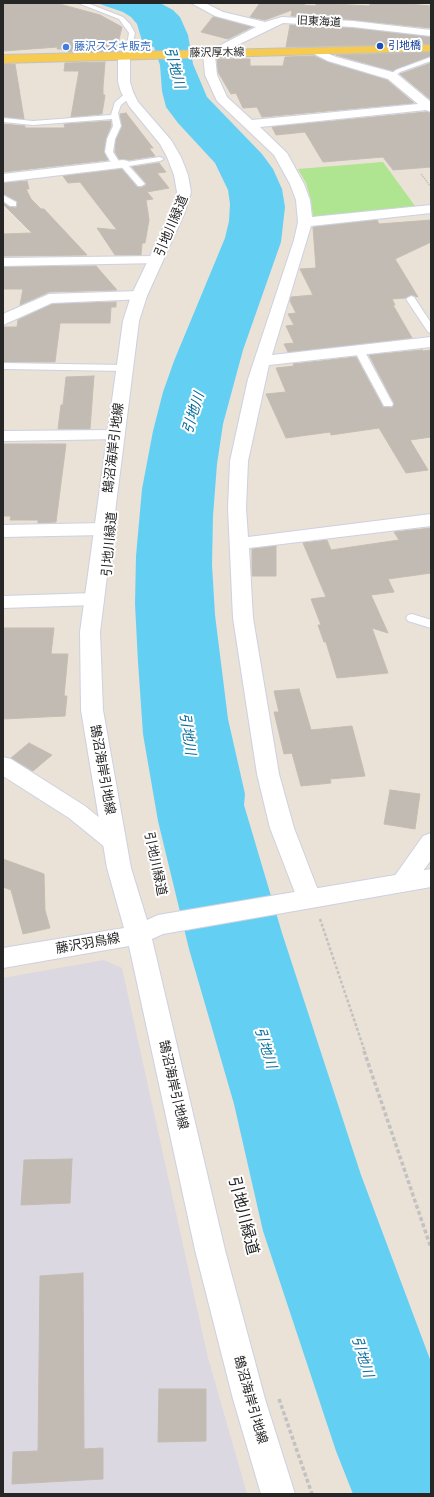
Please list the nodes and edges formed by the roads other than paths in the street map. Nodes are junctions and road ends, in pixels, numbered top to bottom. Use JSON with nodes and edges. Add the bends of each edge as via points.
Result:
{"nodes":[{"id":1,"x":81,"y":3,"type":"edge"},
{"id":2,"x":196,"y":3,"type":"edge"},
{"id":3,"x":266,"y":26,"type":"junction"},
{"id":4,"x":431,"y":33,"type":"edge"},
{"id":5,"x":431,"y":48,"type":"edge"},
{"id":6,"x":318,"y":52,"type":"junction"},
{"id":7,"x":207,"y":53,"type":"junction"},
{"id":8,"x":134,"y":55,"type":"junction"},
{"id":9,"x":3,"y":59,"type":"edge"},
{"id":10,"x":431,"y":59,"type":"edge"},
{"id":11,"x":392,"y":76,"type":"junction"},
{"id":12,"x":128,"y":95,"type":"junction"},
{"id":13,"x":430,"y":107,"type":"edge"},
{"id":14,"x":114,"y":117,"type":"junction"},
{"id":15,"x":3,"y":120,"type":"edge"},
{"id":16,"x":249,"y":124,"type":"junction"},
{"id":17,"x":160,"y":159,"type":"dead end"},
{"id":18,"x":119,"y":164,"type":"junction"},
{"id":19,"x":3,"y":178,"type":"edge"},
{"id":20,"x":141,"y":184,"type":"dead end"},
{"id":21,"x":3,"y":197,"type":"edge"},
{"id":22,"x":13,"y":204,"type":"dead end"},
{"id":23,"x":431,"y":209,"type":"edge"},
{"id":24,"x":305,"y":222,"type":"junction"},
{"id":25,"x":156,"y":260,"type":"junction"},
{"id":26,"x":3,"y":262,"type":"edge"},
{"id":27,"x":139,"y":296,"type":"junction"},
{"id":28,"x":412,"y":299,"type":"dead end"},
{"id":29,"x":3,"y":320,"type":"edge"},
{"id":30,"x":431,"y":330,"type":"edge"},
{"id":31,"x":431,"y":342,"type":"edge"},
{"id":32,"x":358,"y":350,"type":"junction"},
{"id":33,"x":263,"y":360,"type":"junction"},
{"id":34,"x":3,"y":366,"type":"edge"},
{"id":35,"x":124,"y":368,"type":"junction"},
{"id":36,"x":388,"y":404,"type":"dead end"},
{"id":37,"x":116,"y":434,"type":"junction"},
{"id":38,"x":3,"y":436,"type":"edge"},
{"id":39,"x":431,"y":520,"type":"edge"},
{"id":40,"x":104,"y":529,"type":"junction"},
{"id":41,"x":3,"y":531,"type":"edge"},
{"id":42,"x":238,"y":544,"type":"junction"},
{"id":43,"x":94,"y":599,"type":"junction"},
{"id":44,"x":3,"y":602,"type":"edge"},
{"id":45,"x":412,"y":618,"type":"dead end"},
{"id":46,"x":431,"y":624,"type":"edge"},
{"id":47,"x":3,"y":765,"type":"edge"},
{"id":48,"x":114,"y":842,"type":"junction"},
{"id":49,"x":431,"y":842,"type":"edge"},
{"id":50,"x":431,"y":878,"type":"edge"},
{"id":51,"x":402,"y":883,"type":"junction"},
{"id":52,"x":311,"y":898,"type":"junction"},
{"id":53,"x":139,"y":935,"type":"junction"},
{"id":54,"x":3,"y":958,"type":"edge"},
{"id":55,"x":278,"y":1494,"type":"edge"}],
"edges":[{"from":1,"to":8,"type":"lane","via":[[121,18],[128,24],[132,33],[129,52]]},
{"from":2,"to":3,"type":"street","via":[[219,14]]},
{"from":3,"to":4,"type":"street","name":"旧東海道","via":[[278,21],[291,20]]},
{"from":3,"to":7,"type":"street","name":"旧東海道"},
{"from":5,"to":6,"type":"main road","name":"藤沢厚木線"},
{"from":6,"to":7,"type":"main road","name":"藤沢厚木線"},
{"from":6,"to":11,"type":"street","via":[[332,59]]},
{"from":7,"to":8,"type":"main road","name":"藤沢厚木線"},
{"from":7,"to":16,"type":"street","via":[[211,75],[221,98]]},
{"from":8,"to":9,"type":"main road","name":"藤沢厚木線"},
{"from":8,"to":12,"type":"street","name":"鵠沼海岸引地線","via":[[124,82]]},
{"from":10,"to":11,"type":"lane","via":[[398,71]]},
{"from":11,"to":13,"type":"street"},
{"from":12,"to":14,"type":"lane","via":[[115,108]]},
{"from":12,"to":25,"type":"street","name":"鵠沼海岸引地線","via":[[166,143],[181,175],[184,192],[178,212]]},
{"from":13,"to":16,"type":"street"},
{"from":14,"to":15,"type":"lane","via":[[33,123]]},
{"from":14,"to":18,"type":"lane","via":[[117,126],[109,152]]},
{"from":16,"to":24,"type":"street","via":[[280,153],[303,200]]},
{"from":17,"to":18,"type":"lane"},
{"from":18,"to":19,"type":"street"},
{"from":18,"to":20,"type":"lane"},
{"from":21,"to":22,"type":"lane"},
{"from":23,"to":24,"type":"street"},
{"from":24,"to":33,"type":"street"},
{"from":25,"to":26,"type":"street"},
{"from":25,"to":27,"type":"street","name":"鵠沼海岸引地線"},
{"from":27,"to":29,"type":"street","via":[[49,298]]},
{"from":27,"to":35,"type":"street","name":"鵠沼海岸引地線","via":[[131,321]]},
{"from":28,"to":30,"type":"lane"},
{"from":31,"to":32,"type":"street"},
{"from":32,"to":33,"type":"street"},
{"from":32,"to":36,"type":"lane"},
{"from":33,"to":42,"type":"street","via":[[256,379],[239,461]]},
{"from":34,"to":35,"type":"lane"},
{"from":35,"to":37,"type":"street","name":"鵠沼海岸引地線"},
{"from":37,"to":38,"type":"street"},
{"from":37,"to":40,"type":"street","name":"鵠沼海岸引地線"},
{"from":39,"to":42,"type":"street"},
{"from":40,"to":41,"type":"street"},
{"from":40,"to":43,"type":"street","name":"鵠沼海岸引地線"},
{"from":42,"to":52,"type":"street","via":[[243,618],[268,774],[282,828]]},
{"from":43,"to":44,"type":"street"},
{"from":43,"to":48,"type":"street","name":"鵠沼海岸引地線","via":[[90,632],[92,710]]},
{"from":45,"to":46,"type":"lane"},
{"from":47,"to":48,"type":"street","via":[[77,812]]},
{"from":48,"to":53,"type":"street","name":"鵠沼海岸引地線"},
{"from":49,"to":51,"type":"street"},
{"from":50,"to":51,"type":"street"},
{"from":51,"to":52,"type":"street"},
{"from":52,"to":53,"type":"street","name":"藤沢羽鳥線","via":[[158,925]]},
{"from":53,"to":54,"type":"street","name":"藤沢羽鳥線"},
{"from":53,"to":55,"type":"street","name":"鵠沼海岸引地線","via":[[210,1250],[249,1399]]}]}
